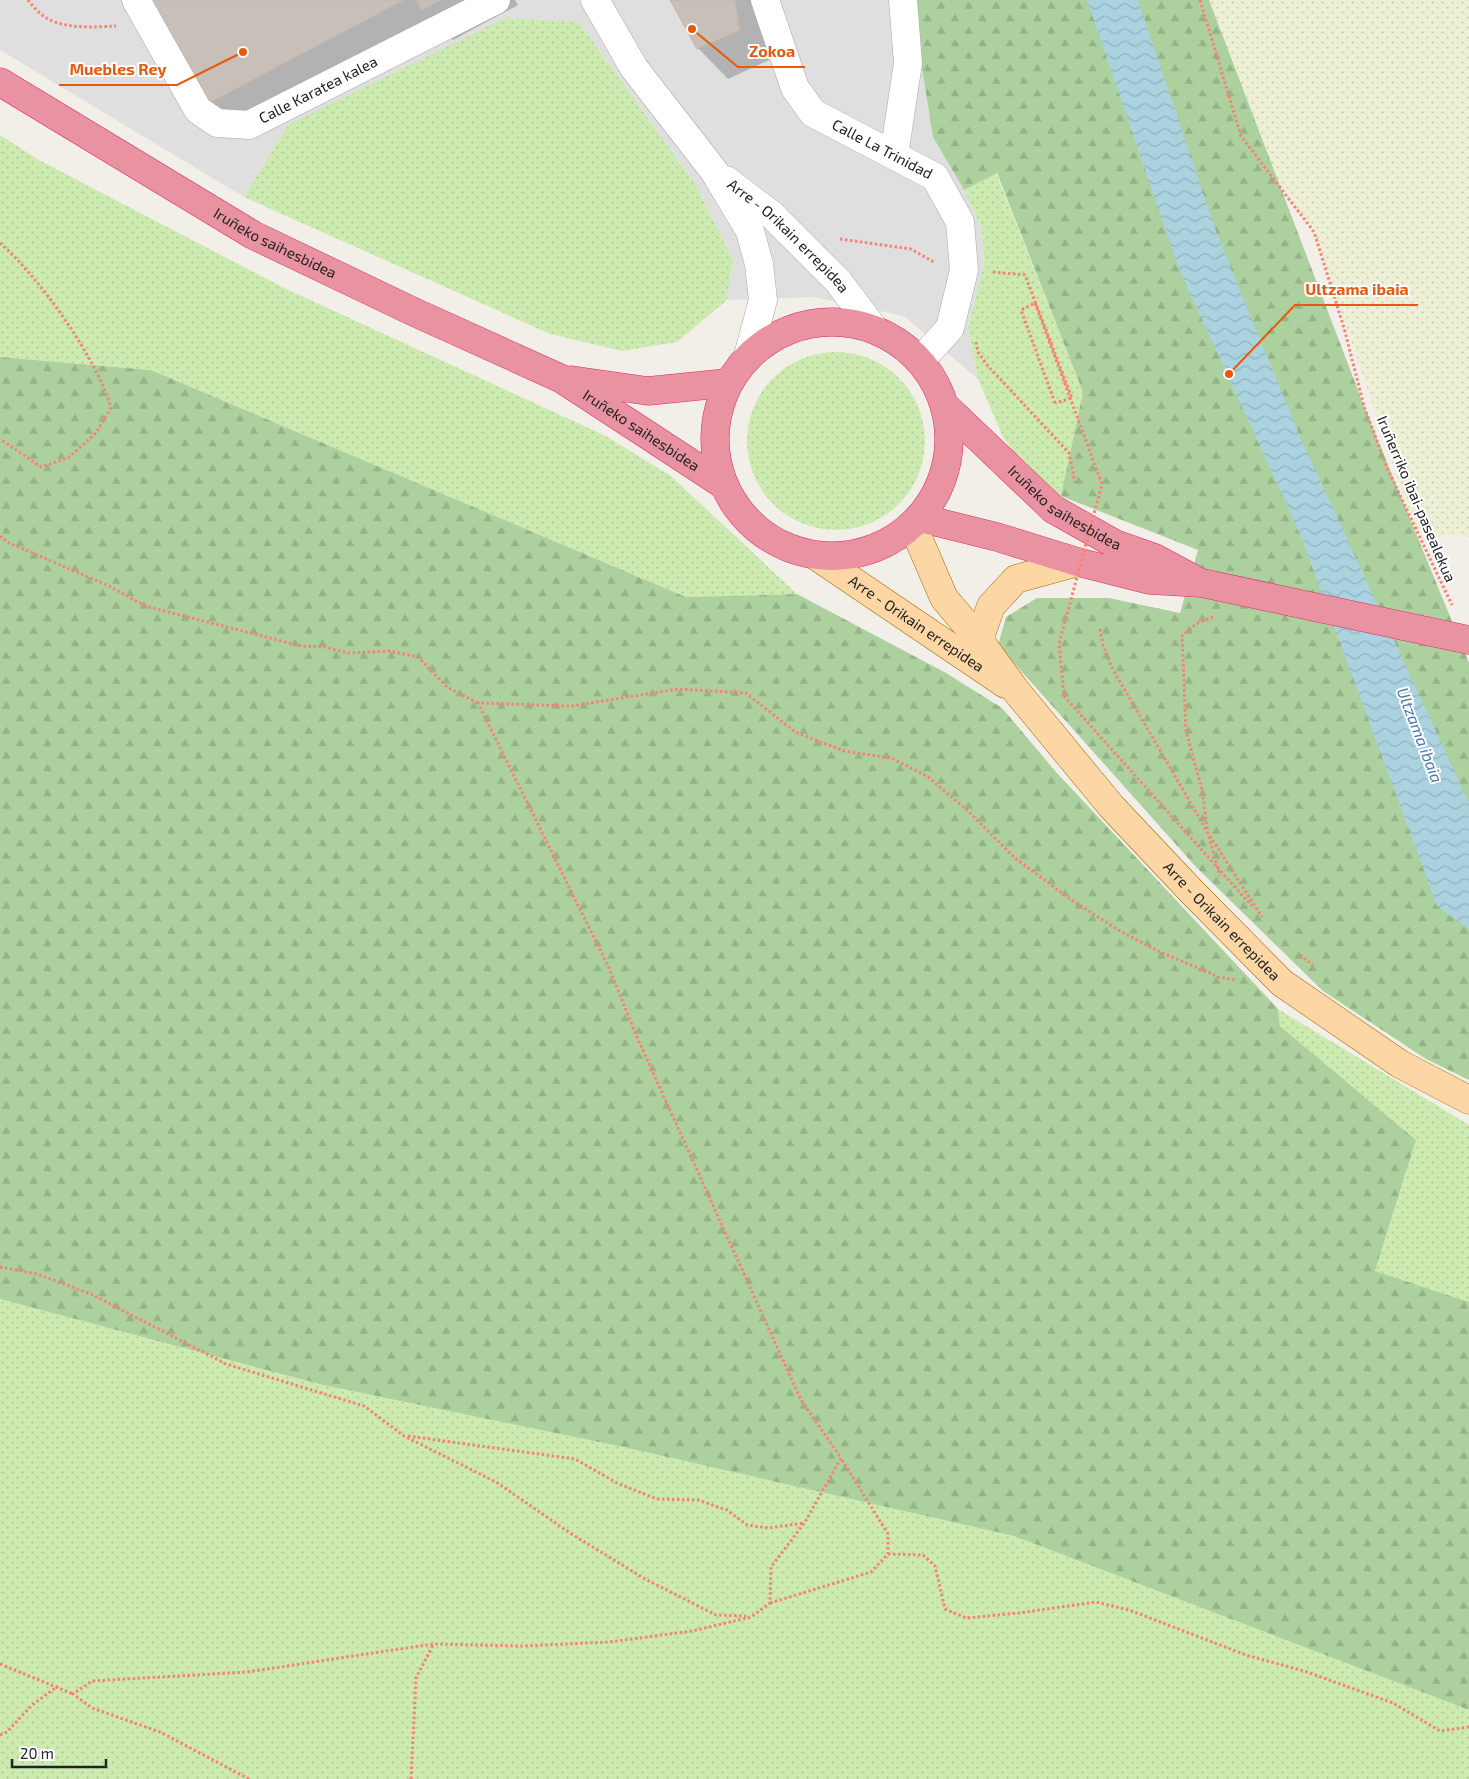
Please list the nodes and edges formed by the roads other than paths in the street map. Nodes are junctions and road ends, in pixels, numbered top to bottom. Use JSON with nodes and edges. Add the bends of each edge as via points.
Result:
{"nodes":[{"id":1,"x":136,"y":0,"type":"edge"},
{"id":2,"x":496,"y":0,"type":"edge"},
{"id":3,"x":595,"y":0,"type":"edge"},
{"id":4,"x":765,"y":0,"type":"edge"},
{"id":5,"x":903,"y":0,"type":"edge"},
{"id":6,"x":0,"y":82,"type":"edge"},
{"id":7,"x":894,"y":155,"type":"junction"},
{"id":8,"x":714,"y":171,"type":"junction"},
{"id":9,"x":874,"y":329,"type":"junction"},
{"id":10,"x":748,"y":356,"type":"junction"},
{"id":11,"x":920,"y":361,"type":"junction"},
{"id":12,"x":562,"y":379,"type":"junction"},
{"id":13,"x":727,"y":383,"type":"junction"},
{"id":14,"x":945,"y":406,"type":"junction"},
{"id":15,"x":721,"y":483,"type":"junction"},
{"id":16,"x":916,"y":522,"type":"junction"},
{"id":17,"x":816,"y":556,"type":"junction"},
{"id":18,"x":1078,"y":562,"type":"junction"},
{"id":19,"x":1202,"y":583,"type":"junction"},
{"id":20,"x":979,"y":640,"type":"junction"},
{"id":21,"x":1469,"y":640,"type":"edge"},
{"id":22,"x":1017,"y":692,"type":"junction"},
{"id":23,"x":1469,"y":1100,"type":"edge"}],
"edges":[{"from":1,"to":2,"type":"street","name":"Calle Karatea kalea","via":[[198,110],[217,123],[249,125]]},
{"from":3,"to":8,"type":"street","name":"Arre - Orikain errepidea","via":[[634,68]]},
{"from":4,"to":7,"type":"street","name":"Calle La Trinidad","via":[[795,88],[812,113]]},
{"from":5,"to":7,"type":"street","via":[[908,63]]},
{"from":6,"to":12,"type":"highway","name":"Iruñeko saihesbidea","via":[[253,235]]},
{"from":7,"to":11,"type":"street","name":"Calle La Trinidad","via":[[935,177],[960,222],[964,270],[950,328]]},
{"from":8,"to":9,"type":"street","name":"Arre - Orikain errepidea","via":[[772,215],[838,281]]},
{"from":8,"to":10,"type":"street","name":"Arre - Orikain errepidea","via":[[750,231],[759,264],[763,300]]},
{"from":9,"to":10,"type":"highway","via":[[830,322],[786,330]]},
{"from":9,"to":11,"type":"highway","via":[[899,342]]},
{"from":10,"to":13,"type":"highway"},
{"from":11,"to":14,"type":"highway","via":[[935,382]]},
{"from":12,"to":13,"type":"highway","name":"Iruñeko saihesbidea","via":[[648,391]]},
{"from":12,"to":15,"type":"highway","name":"Iruñeko saihesbidea"},
{"from":13,"to":15,"type":"highway","via":[[714,431]]},
{"from":14,"to":16,"type":"highway","via":[[950,436],[947,465],[937,494]]},
{"from":14,"to":19,"type":"highway","name":"Iruñeko saihesbidea","via":[[1053,509],[1115,544],[1155,558]]},
{"from":15,"to":17,"type":"highway","via":[[759,532]]},
{"from":16,"to":17,"type":"highway","via":[[877,548]]},
{"from":16,"to":18,"type":"highway","name":"Iruñeko saihesbidea","via":[[997,536]]},
{"from":16,"to":20,"type":"main road","name":"Arre - Orikain errepidea","via":[[944,598]]},
{"from":17,"to":22,"type":"main road","name":"Arre - Orikain errepidea"},
{"from":18,"to":19,"type":"highway","name":"Iruñeko saihesbidea","via":[[1148,580]]},
{"from":18,"to":20,"type":"main road","name":"Arre - Orikain errepidea","via":[[1016,579],[992,606]]},
{"from":19,"to":21,"type":"highway","name":"Iruñeko saihesbidea"},
{"from":20,"to":22,"type":"main road","name":"Arre - Orikain errepidea"},
{"from":22,"to":23,"type":"main road","name":"Arre - Orikain errepidea","via":[[1111,806],[1282,983],[1400,1064]]}]}
